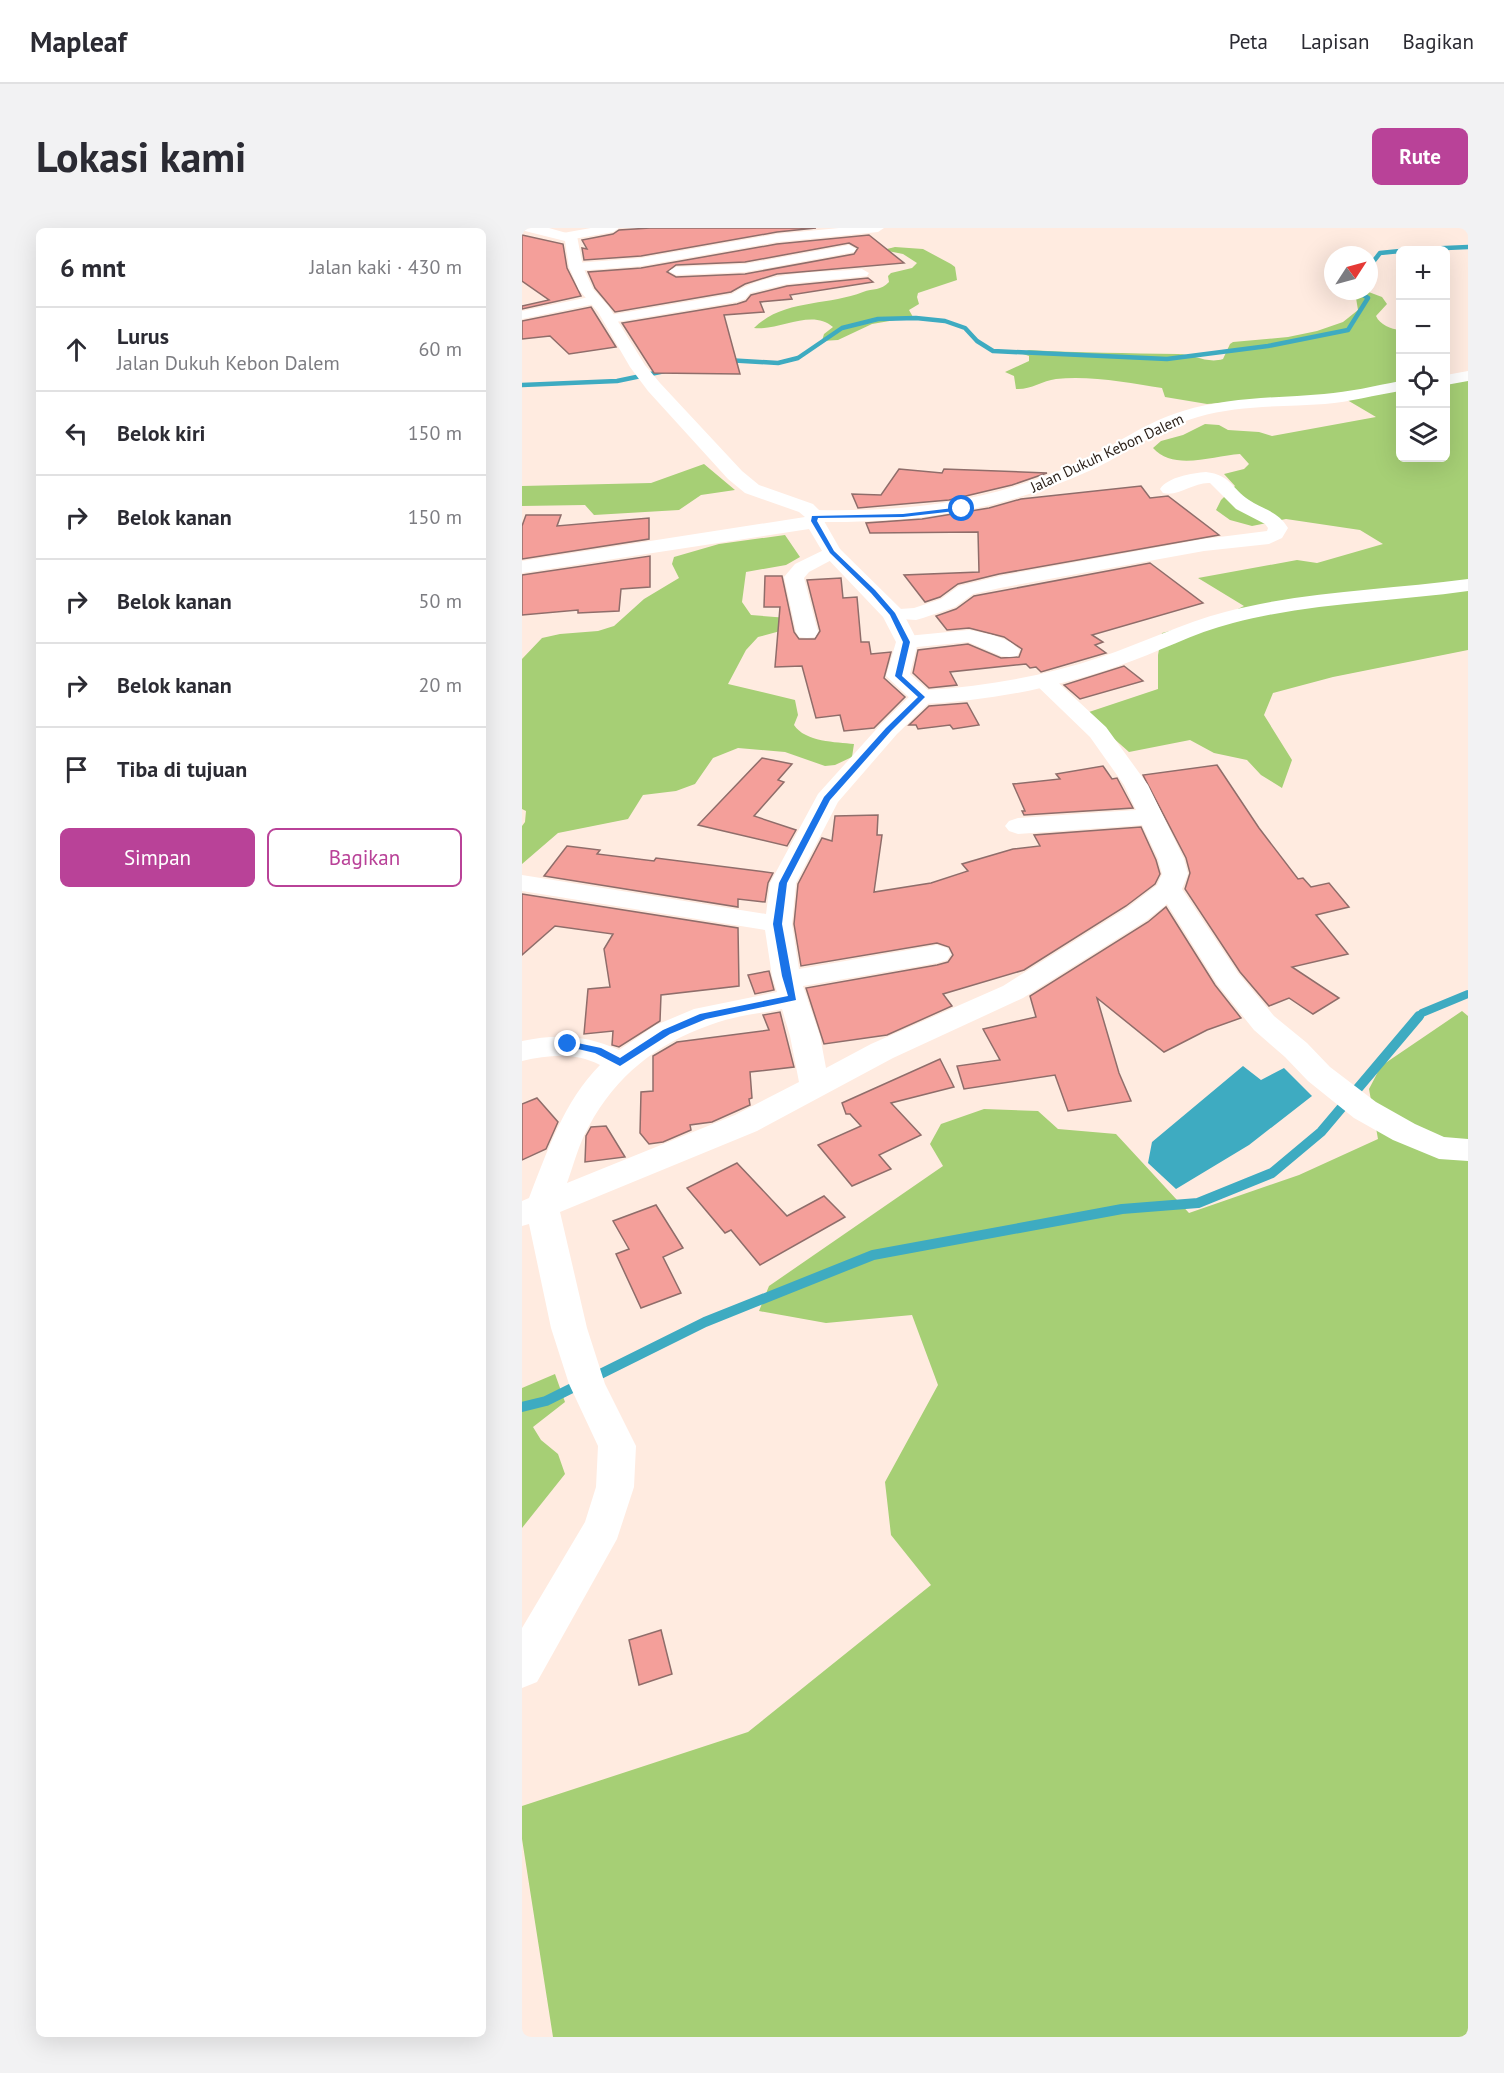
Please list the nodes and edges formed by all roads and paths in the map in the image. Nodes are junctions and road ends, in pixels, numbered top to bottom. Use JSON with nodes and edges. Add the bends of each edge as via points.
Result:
{"nodes":[{"id":1,"x":530,"y":228,"type":"edge"},
{"id":2,"x":613,"y":228,"type":"edge"},
{"id":3,"x":878,"y":228,"type":"edge"},
{"id":4,"x":843,"y":231,"type":"junction"},
{"id":5,"x":568,"y":236,"type":"junction"},
{"id":6,"x":716,"y":236,"type":"dead end"},
{"id":7,"x":736,"y":244,"type":"junction"},
{"id":8,"x":579,"y":273,"type":"junction"},
{"id":9,"x":862,"y":273,"type":"dead end"},
{"id":10,"x":654,"y":274,"type":"dead end"},
{"id":11,"x":617,"y":278,"type":"dead end"},
{"id":12,"x":594,"y":300,"type":"junction"},
{"id":13,"x":522,"y":315,"type":"edge"},
{"id":14,"x":610,"y":319,"type":"junction"},
{"id":15,"x":1468,"y":376,"type":"edge"},
{"id":16,"x":1450,"y":379,"type":"edge"},
{"id":17,"x":1396,"y":387,"type":"edge"},
{"id":18,"x":1169,"y":489,"type":"dead end"},
{"id":19,"x":814,"y":519,"type":"junction"},
{"id":20,"x":832,"y":552,"type":"junction"},
{"id":21,"x":522,"y":567,"type":"edge"},
{"id":22,"x":1468,"y":585,"type":"edge"},
{"id":23,"x":893,"y":614,"type":"junction"},
{"id":24,"x":807,"y":632,"type":"dead end"},
{"id":25,"x":907,"y":642,"type":"junction"},
{"id":26,"x":1009,"y":651,"type":"dead end"},
{"id":27,"x":1043,"y":681,"type":"junction"},
{"id":28,"x":922,"y":697,"type":"junction"},
{"id":29,"x":1150,"y":817,"type":"junction"},
{"id":30,"x":1018,"y":826,"type":"dead end"},
{"id":31,"x":522,"y":882,"type":"edge"},
{"id":32,"x":1168,"y":889,"type":"junction"},
{"id":33,"x":778,"y":924,"type":"junction"},
{"id":34,"x":937,"y":954,"type":"dead end"},
{"id":35,"x":790,"y":989,"type":"junction"},
{"id":36,"x":522,"y":1051,"type":"edge"},
{"id":37,"x":620,"y":1063,"type":"junction"},
{"id":38,"x":815,"y":1086,"type":"junction"},
{"id":39,"x":1468,"y":1150,"type":"edge"},
{"id":40,"x":532,"y":1210,"type":"edge"},
{"id":41,"x":522,"y":1668,"type":"edge"}],
"edges":[{"from":1,"to":5,"type":"street"},
{"from":2,"to":5,"type":"street"},
{"from":3,"to":4,"type":"street"},
{"from":4,"to":7,"type":"street"},
{"from":4,"to":10,"type":"street","via":[[856,243],[854,247],[745,268]]},
{"from":5,"to":8,"type":"street"},
{"from":6,"to":7,"type":"street"},
{"from":7,"to":8,"type":"street"},
{"from":8,"to":11,"type":"street"},
{"from":8,"to":12,"type":"street"},
{"from":9,"to":14,"type":"street","via":[[768,283],[745,290],[736,298]]},
{"from":12,"to":13,"type":"street"},
{"from":12,"to":14,"type":"street"},
{"from":14,"to":19,"type":"street","via":[[654,387],[735,475],[752,489],[806,508]]},
{"from":15,"to":16,"type":"street"},
{"from":17,"to":19,"type":"street","name":"Jalan Dukuh Kebon Dalem","via":[[1326,399],[1244,403],[1193,413],[1045,484],[962,509],[903,516]]},
{"from":18,"to":23,"type":"street","via":[[1189,480],[1211,478],[1222,483],[1241,503],[1275,521],[1278,528],[1269,538],[1204,545],[1000,582],[966,590],[948,603],[916,614]]},
{"from":19,"to":20,"type":"street"},
{"from":19,"to":21,"type":"street"},
{"from":20,"to":23,"type":"street"},
{"from":20,"to":24,"type":"street","via":[[802,568],[794,577]]},
{"from":22,"to":27,"type":"street","via":[[1286,606],[1198,626],[1109,662]]},
{"from":23,"to":25,"type":"street"},
{"from":25,"to":26,"type":"street","via":[[969,636]]},
{"from":25,"to":28,"type":"street","via":[[898,676]]},
{"from":27,"to":28,"type":"street"},
{"from":27,"to":29,"type":"street","via":[[1098,732],[1136,785]]},
{"from":28,"to":33,"type":"street","via":[[826,799],[783,883]]},
{"from":29,"to":30,"type":"street"},
{"from":29,"to":32,"type":"street","via":[[1175,874]]},
{"from":31,"to":33,"type":"street"},
{"from":32,"to":38,"type":"street","via":[[1137,914],[1013,992]]},
{"from":32,"to":39,"type":"street","via":[[1210,953],[1264,1023],[1319,1074],[1365,1110],[1404,1132],[1439,1148]]},
{"from":33,"to":35,"type":"street"},
{"from":34,"to":35,"type":"street"},
{"from":35,"to":37,"type":"street","via":[[666,1032]]},
{"from":35,"to":38,"type":"street","via":[[806,1036]]},
{"from":36,"to":37,"type":"street","via":[[568,1044],[598,1051]]},
{"from":37,"to":40,"type":"street","via":[[600,1083],[572,1128]]},
{"from":38,"to":40,"type":"street","via":[[746,1123]]},
{"from":40,"to":41,"type":"street","via":[[587,1384],[617,1446],[615,1487],[603,1527]]}]}
